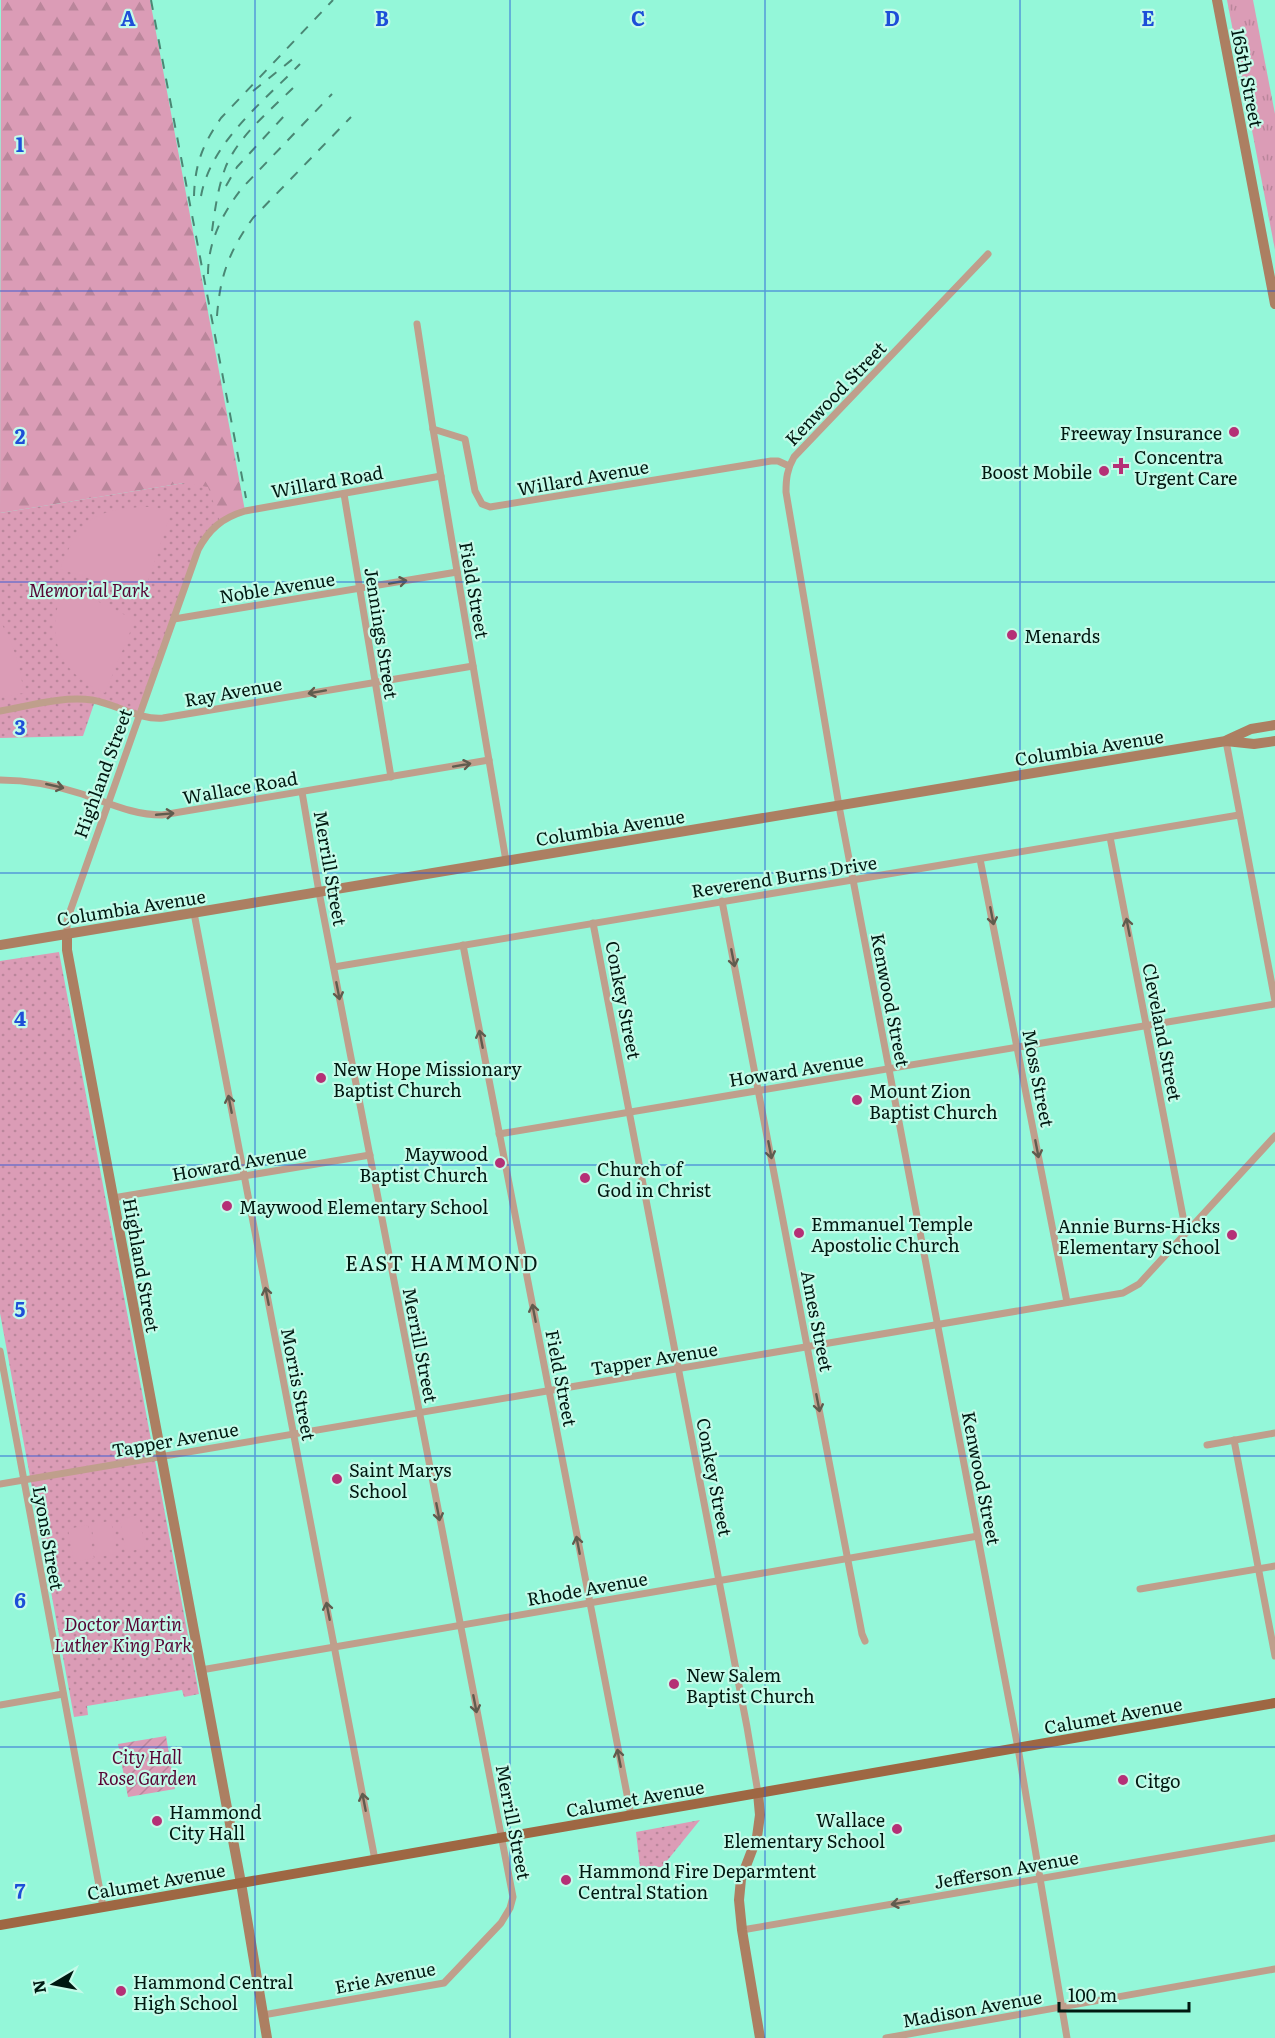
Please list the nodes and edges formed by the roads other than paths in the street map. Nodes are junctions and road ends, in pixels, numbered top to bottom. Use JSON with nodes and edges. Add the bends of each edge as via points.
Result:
{"nodes":[{"id":1,"x":1216,"y":0,"type":"edge"},
{"id":2,"x":988,"y":254,"type":"dead end"},
{"id":3,"x":1275,"y":304,"type":"edge"},
{"id":4,"x":417,"y":324,"type":"dead end"},
{"id":5,"x":433,"y":429,"type":"junction"},
{"id":6,"x":789,"y":466,"type":"junction"},
{"id":7,"x":441,"y":476,"type":"junction"},
{"id":8,"x":344,"y":494,"type":"junction"},
{"id":9,"x":220,"y":521,"type":"joint"},
{"id":10,"x":457,"y":572,"type":"junction"},
{"id":11,"x":360,"y":588,"type":"junction"},
{"id":12,"x":174,"y":619,"type":"junction"},
{"id":13,"x":472,"y":666,"type":"junction"},
{"id":14,"x":375,"y":682,"type":"junction"},
{"id":15,"x":0,"y":711,"type":"edge"},
{"id":16,"x":140,"y":714,"type":"junction"},
{"id":17,"x":1275,"y":725,"type":"edge"},
{"id":18,"x":1226,"y":741,"type":"junction"},
{"id":19,"x":1275,"y":741,"type":"edge"},
{"id":20,"x":489,"y":760,"type":"junction"},
{"id":21,"x":391,"y":777,"type":"junction"},
{"id":22,"x":0,"y":780,"type":"edge"},
{"id":23,"x":302,"y":792,"type":"junction"},
{"id":24,"x":108,"y":804,"type":"junction"},
{"id":25,"x":838,"y":806,"type":"junction"},
{"id":26,"x":1239,"y":815,"type":"junction"},
{"id":27,"x":1110,"y":837,"type":"junction"},
{"id":28,"x":980,"y":859,"type":"junction"},
{"id":29,"x":506,"y":861,"type":"junction"},
{"id":30,"x":853,"y":880,"type":"junction"},
{"id":31,"x":319,"y":892,"type":"junction"},
{"id":32,"x":722,"y":901,"type":"junction"},
{"id":33,"x":194,"y":913,"type":"junction"},
{"id":34,"x":593,"y":923,"type":"junction"},
{"id":35,"x":67,"y":934,"type":"junction"},
{"id":36,"x":0,"y":945,"type":"edge"},
{"id":37,"x":463,"y":945,"type":"junction"},
{"id":38,"x":334,"y":967,"type":"junction"},
{"id":39,"x":1275,"y":1003,"type":"edge"},
{"id":40,"x":1147,"y":1025,"type":"junction"},
{"id":41,"x":1017,"y":1047,"type":"junction"},
{"id":42,"x":889,"y":1068,"type":"junction"},
{"id":43,"x":759,"y":1090,"type":"junction"},
{"id":44,"x":629,"y":1111,"type":"junction"},
{"id":45,"x":499,"y":1134,"type":"junction"},
{"id":46,"x":1275,"y":1136,"type":"edge"},
{"id":47,"x":370,"y":1155,"type":"junction"},
{"id":48,"x":244,"y":1176,"type":"junction"},
{"id":49,"x":113,"y":1198,"type":"junction"},
{"id":50,"x":1186,"y":1232,"type":"junction"},
{"id":51,"x":1067,"y":1302,"type":"junction"},
{"id":52,"x":938,"y":1325,"type":"junction"},
{"id":53,"x":808,"y":1348,"type":"junction"},
{"id":54,"x":0,"y":1351,"type":"edge"},
{"id":55,"x":678,"y":1369,"type":"junction"},
{"id":56,"x":549,"y":1390,"type":"junction"},
{"id":57,"x":419,"y":1413,"type":"junction"},
{"id":58,"x":1275,"y":1432,"type":"edge"},
{"id":59,"x":294,"y":1434,"type":"junction"},
{"id":60,"x":1234,"y":1440,"type":"junction"},
{"id":61,"x":1207,"y":1445,"type":"dead end"},
{"id":62,"x":160,"y":1457,"type":"junction"},
{"id":63,"x":24,"y":1480,"type":"junction"},
{"id":64,"x":0,"y":1484,"type":"edge"},
{"id":65,"x":978,"y":1536,"type":"junction"},
{"id":66,"x":848,"y":1558,"type":"junction"},
{"id":67,"x":1275,"y":1566,"type":"edge"},
{"id":68,"x":1258,"y":1569,"type":"junction"},
{"id":69,"x":719,"y":1581,"type":"junction"},
{"id":70,"x":1140,"y":1589,"type":"dead end"},
{"id":71,"x":589,"y":1603,"type":"junction"},
{"id":72,"x":460,"y":1625,"type":"junction"},
{"id":73,"x":865,"y":1641,"type":"dead end"},
{"id":74,"x":334,"y":1647,"type":"junction"},
{"id":75,"x":1275,"y":1656,"type":"edge"},
{"id":76,"x":201,"y":1670,"type":"junction"},
{"id":77,"x":63,"y":1694,"type":"junction"},
{"id":78,"x":1275,"y":1703,"type":"edge"},
{"id":79,"x":0,"y":1705,"type":"edge"},
{"id":80,"x":1018,"y":1748,"type":"junction"},
{"id":81,"x":758,"y":1793,"type":"junction"},
{"id":82,"x":631,"y":1815,"type":"junction"},
{"id":83,"x":501,"y":1838,"type":"junction"},
{"id":84,"x":1275,"y":1838,"type":"edge"},
{"id":85,"x":375,"y":1860,"type":"junction"},
{"id":86,"x":1041,"y":1878,"type":"junction"},
{"id":87,"x":241,"y":1883,"type":"junction"},
{"id":88,"x":513,"y":1903,"type":"joint"},
{"id":89,"x":103,"y":1907,"type":"junction"},
{"id":90,"x":0,"y":1925,"type":"edge"},
{"id":91,"x":742,"y":1930,"type":"junction"},
{"id":92,"x":1275,"y":1969,"type":"edge"},
{"id":93,"x":1062,"y":2007,"type":"junction"},
{"id":94,"x":263,"y":2014,"type":"junction"},
{"id":95,"x":267,"y":2038,"type":"edge"},
{"id":96,"x":760,"y":2038,"type":"edge"},
{"id":97,"x":886,"y":2038,"type":"edge"},
{"id":98,"x":1067,"y":2038,"type":"edge"}],
"edges":[{"from":1,"to":3,"type":"street","name":"165th Street"},
{"from":2,"to":6,"type":"street","name":"Kenwood Street"},
{"from":4,"to":5,"type":"street","name":"Field Street"},
{"from":5,"to":6,"type":"street","name":"Willard Avenue","via":[[465,439],[475,491],[482,504],[490,507],[771,461]]},
{"from":5,"to":7,"type":"street","name":"Field Street"},
{"from":6,"to":25,"type":"street","name":"Kenwood Street","via":[[786,492]]},
{"from":7,"to":8,"type":"street","name":"Willard Road"},
{"from":7,"to":10,"type":"street","name":"Field Street"},
{"from":8,"to":9,"type":"street","name":"Willard Road","via":[[245,511]]},
{"from":8,"to":11,"type":"street","name":"Jennings Street"},
{"from":9,"to":12,"type":"street","name":"Highland Street","via":[[198,550]]},
{"from":11,"to":10,"type":"street","name":"Noble Avenue","one_way":true},
{"from":10,"to":13,"type":"street","name":"Field Street"},
{"from":11,"to":12,"type":"street","name":"Noble Avenue"},
{"from":11,"to":14,"type":"street","name":"Jennings Street"},
{"from":12,"to":16,"type":"street","name":"Highland Street"},
{"from":13,"to":14,"type":"street","name":"Ray Avenue"},
{"from":13,"to":20,"type":"street","name":"Field Street"},
{"from":14,"to":16,"type":"street","name":"Ray Avenue","one_way":true,"via":[[164,718]]},
{"from":14,"to":21,"type":"street","name":"Jennings Street"},
{"from":15,"to":16,"type":"street","name":"Ray Avenue","via":[[80,699]]},
{"from":16,"to":24,"type":"street","name":"Highland Street"},
{"from":17,"to":18,"type":"street","name":"Columbia Avenue","via":[[1251,729]]},
{"from":18,"to":19,"type":"street","name":"Columbia Avenue"},
{"from":18,"to":25,"type":"street","name":"Columbia Avenue"},
{"from":18,"to":26,"type":"street"},
{"from":21,"to":20,"type":"street","name":"Wallace Road","one_way":true},
{"from":20,"to":29,"type":"street","name":"Field Street"},
{"from":21,"to":23,"type":"street","name":"Wallace Road"},
{"from":22,"to":24,"type":"street","name":"Wallace Road","one_way":true,"via":[[61,787]]},
{"from":24,"to":23,"type":"street","name":"Wallace Road","one_way":true,"via":[[136,813],[162,814]]},
{"from":23,"to":31,"type":"street","name":"Merrill Street"},
{"from":24,"to":35,"type":"street","name":"Highland Street","via":[[67,920]]},
{"from":25,"to":29,"type":"street","name":"Columbia Avenue"},
{"from":25,"to":30,"type":"street","name":"Kenwood Street"},
{"from":26,"to":27,"type":"street","name":"Reverend Burns Drive"},
{"from":26,"to":39,"type":"street"},
{"from":27,"to":28,"type":"street","name":"Reverend Burns Drive"},
{"from":40,"to":27,"type":"street","name":"Cleveland Street","one_way":true},
{"from":28,"to":30,"type":"street","name":"Reverend Burns Drive"},
{"from":28,"to":41,"type":"street","name":"Moss Street","one_way":true},
{"from":29,"to":31,"type":"street","name":"Columbia Avenue"},
{"from":30,"to":32,"type":"street","name":"Reverend Burns Drive"},
{"from":30,"to":42,"type":"street","name":"Kenwood Street"},
{"from":31,"to":33,"type":"street","name":"Columbia Avenue"},
{"from":31,"to":38,"type":"street","name":"Merrill Street"},
{"from":32,"to":34,"type":"street","name":"Reverend Burns Drive"},
{"from":32,"to":43,"type":"street","name":"Ames Street","one_way":true},
{"from":33,"to":35,"type":"street","name":"Columbia Avenue"},
{"from":48,"to":33,"type":"street","name":"Morris Street","one_way":true},
{"from":34,"to":37,"type":"street","name":"Reverend Burns Drive"},
{"from":34,"to":44,"type":"street","name":"Conkey Street"},
{"from":35,"to":36,"type":"street","name":"Columbia Avenue"},
{"from":35,"to":49,"type":"street","name":"Highland Street"},
{"from":37,"to":38,"type":"street","name":"Reverend Burns Drive"},
{"from":45,"to":37,"type":"street","name":"Field Street","one_way":true},
{"from":38,"to":47,"type":"street","name":"Merrill Street","one_way":true},
{"from":39,"to":40,"type":"street","name":"Howard Avenue"},
{"from":40,"to":41,"type":"street","name":"Howard Avenue"},
{"from":40,"to":50,"type":"street","name":"Cleveland Street"},
{"from":41,"to":42,"type":"street","name":"Howard Avenue"},
{"from":41,"to":51,"type":"street","name":"Moss Street","one_way":true},
{"from":42,"to":43,"type":"street","name":"Howard Avenue"},
{"from":42,"to":52,"type":"street","name":"Kenwood Street"},
{"from":43,"to":44,"type":"street","name":"Howard Avenue"},
{"from":43,"to":53,"type":"street","name":"Ames Street","one_way":true},
{"from":44,"to":45,"type":"street","name":"Howard Avenue"},
{"from":44,"to":55,"type":"street","name":"Conkey Street"},
{"from":56,"to":45,"type":"street","name":"Field Street","one_way":true},
{"from":46,"to":50,"type":"street","name":"Tapper Avenue"},
{"from":47,"to":48,"type":"street","name":"Howard Avenue"},
{"from":47,"to":57,"type":"street","name":"Merrill Street"},
{"from":48,"to":49,"type":"street","name":"Howard Avenue"},
{"from":59,"to":48,"type":"street","name":"Morris Street","one_way":true},
{"from":49,"to":62,"type":"street","name":"Highland Street"},
{"from":50,"to":51,"type":"street","name":"Tapper Avenue","via":[[1131,1290]]},
{"from":51,"to":52,"type":"street","name":"Tapper Avenue"},
{"from":52,"to":53,"type":"street","name":"Tapper Avenue"},
{"from":52,"to":65,"type":"street","name":"Kenwood Street"},
{"from":53,"to":55,"type":"street","name":"Tapper Avenue"},
{"from":53,"to":66,"type":"street","name":"Ames Street","one_way":true},
{"from":54,"to":63,"type":"street","name":"Lyons Street"},
{"from":55,"to":56,"type":"street","name":"Tapper Avenue"},
{"from":55,"to":69,"type":"street","name":"Conkey Street"},
{"from":56,"to":57,"type":"street","name":"Tapper Avenue"},
{"from":71,"to":56,"type":"street","name":"Field Street","one_way":true},
{"from":57,"to":59,"type":"street","name":"Tapper Avenue"},
{"from":57,"to":72,"type":"street","name":"Merrill Street","one_way":true},
{"from":58,"to":60,"type":"street"},
{"from":59,"to":62,"type":"street","name":"Tapper Avenue"},
{"from":74,"to":59,"type":"street","name":"Morris Street","one_way":true},
{"from":60,"to":61,"type":"street"},
{"from":60,"to":68,"type":"street"},
{"from":62,"to":63,"type":"street","name":"Tapper Avenue"},
{"from":62,"to":76,"type":"street","name":"Highland Street"},
{"from":63,"to":64,"type":"street","name":"Tapper Avenue"},
{"from":63,"to":77,"type":"street","name":"Lyons Street"},
{"from":65,"to":66,"type":"street","name":"Rhode Avenue"},
{"from":65,"to":80,"type":"street","name":"Kenwood Street"},
{"from":66,"to":69,"type":"street","name":"Rhode Avenue"},
{"from":66,"to":73,"type":"street","name":"Ames Street"},
{"from":67,"to":68,"type":"street"},
{"from":68,"to":70,"type":"street"},
{"from":68,"to":75,"type":"street"},
{"from":69,"to":71,"type":"street","name":"Rhode Avenue"},
{"from":69,"to":81,"type":"street","name":"Conkey Street"},
{"from":71,"to":72,"type":"street","name":"Rhode Avenue"},
{"from":82,"to":71,"type":"street","name":"Field Street","one_way":true},
{"from":72,"to":74,"type":"street","name":"Rhode Avenue"},
{"from":72,"to":83,"type":"street","name":"Merrill Street","one_way":true},
{"from":74,"to":76,"type":"street","name":"Rhode Avenue"},
{"from":85,"to":74,"type":"street","name":"Morris Street","one_way":true},
{"from":76,"to":87,"type":"street","name":"Highland Street"},
{"from":77,"to":79,"type":"street"},
{"from":77,"to":89,"type":"street","name":"Lyons Street"},
{"from":78,"to":80,"type":"main road","name":"Calumet Avenue"},
{"from":80,"to":81,"type":"main road","name":"Calumet Avenue"},
{"from":80,"to":86,"type":"street","name":"Kenwood Street"},
{"from":81,"to":82,"type":"main road","name":"Calumet Avenue"},
{"from":81,"to":91,"type":"street","name":"Conkey Street","via":[[757,1837],[741,1879]]},
{"from":82,"to":83,"type":"main road","name":"Calumet Avenue"},
{"from":83,"to":85,"type":"main road","name":"Calumet Avenue"},
{"from":83,"to":88,"type":"street","name":"Merrill Street"},
{"from":84,"to":86,"type":"street","name":"Jefferson Avenue"},
{"from":85,"to":87,"type":"main road","name":"Calumet Avenue"},
{"from":86,"to":91,"type":"street","name":"Jefferson Avenue","one_way":true},
{"from":86,"to":93,"type":"street","name":"Kenwood Street"},
{"from":87,"to":89,"type":"main road","name":"Calumet Avenue"},
{"from":87,"to":94,"type":"street","name":"Highland Street"},
{"from":88,"to":94,"type":"street","name":"Erie Avenue","via":[[501,1923],[444,1983]]},
{"from":89,"to":90,"type":"main road","name":"Calumet Avenue"},
{"from":91,"to":96,"type":"street","name":"Conkey Street"},
{"from":92,"to":93,"type":"street","name":"Madison Avenue"},
{"from":93,"to":97,"type":"street","name":"Madison Avenue"},
{"from":93,"to":98,"type":"street","name":"Kenwood Street"},
{"from":94,"to":95,"type":"street","name":"Highland Street"}]}
